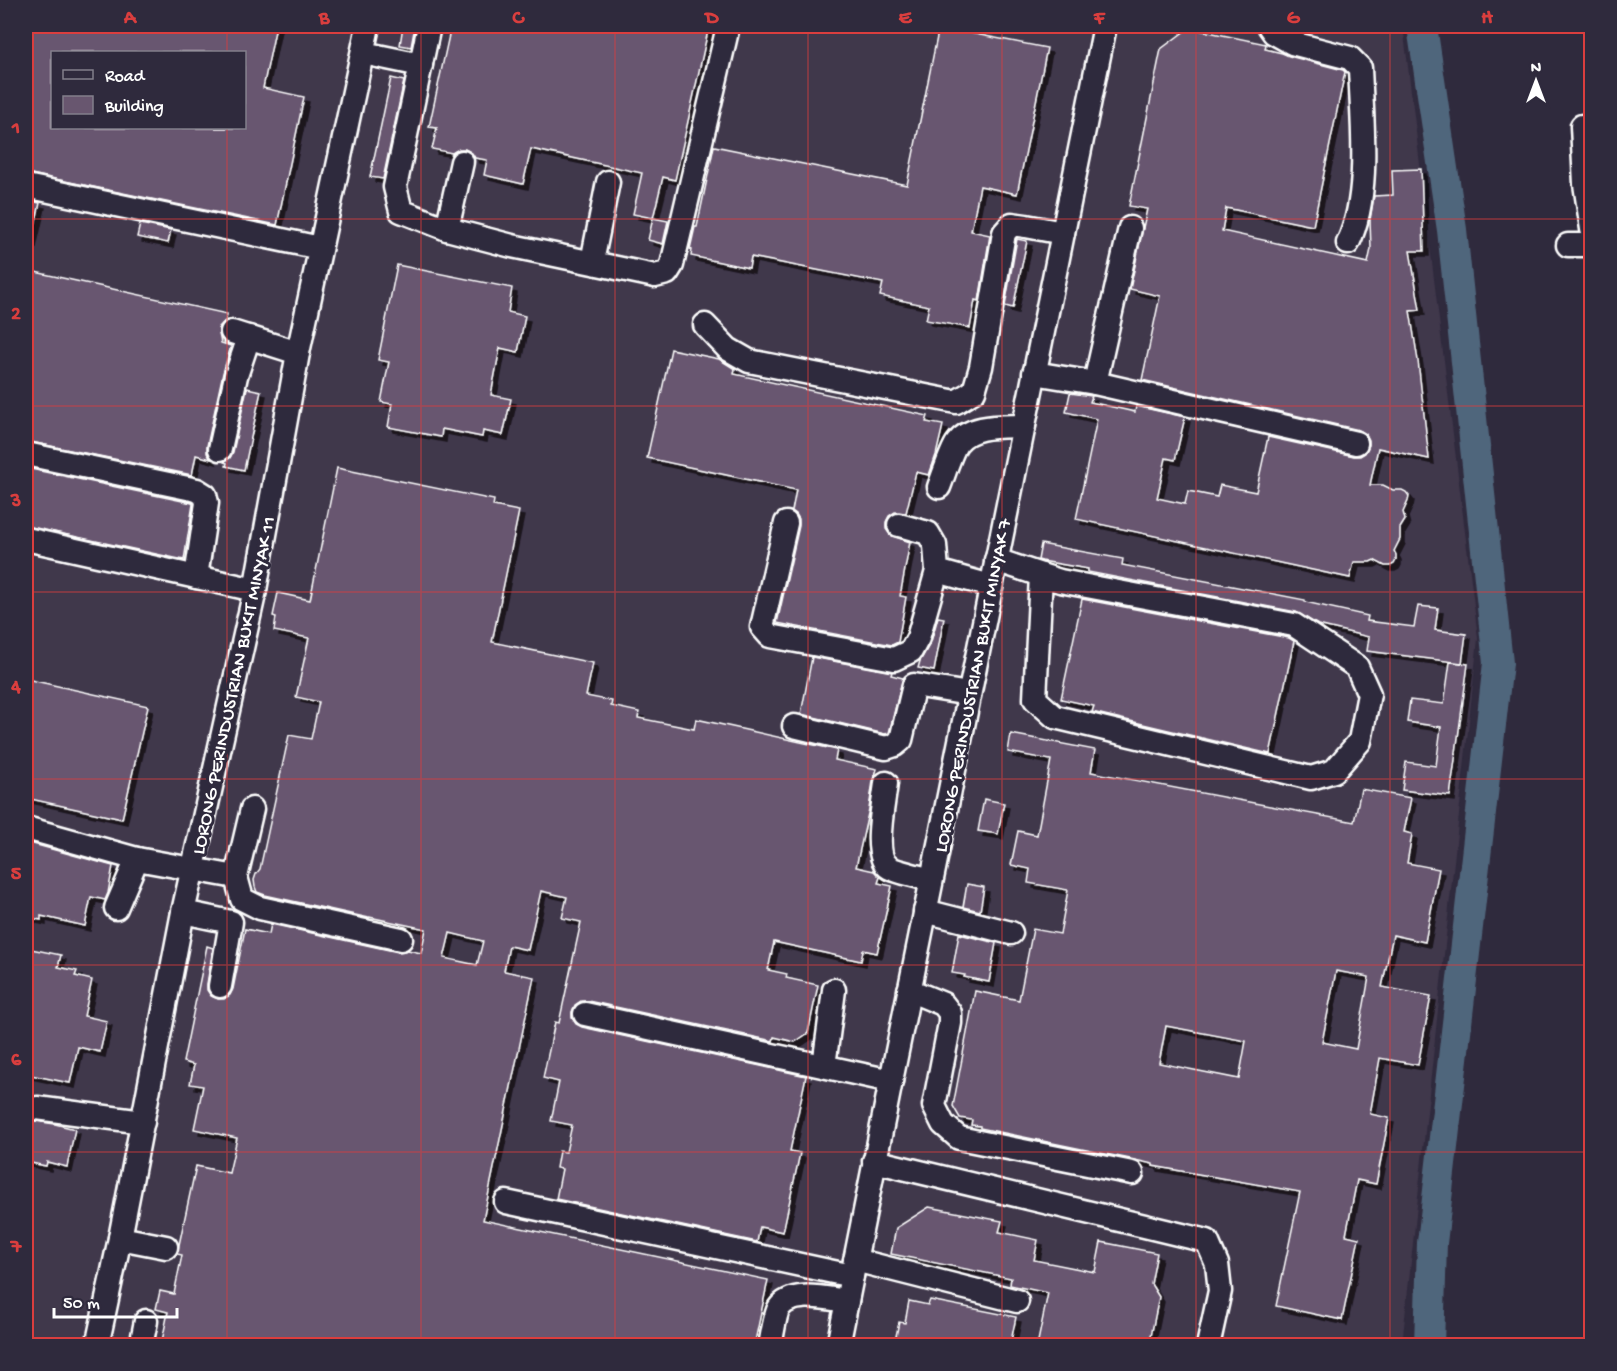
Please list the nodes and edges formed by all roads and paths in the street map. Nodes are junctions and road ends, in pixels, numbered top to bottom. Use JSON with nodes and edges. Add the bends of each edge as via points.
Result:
{"nodes":[{"id":1,"x":368,"y":26,"type":"edge"},
{"id":2,"x":429,"y":26,"type":"edge"},
{"id":3,"x":1105,"y":26,"type":"edge"},
{"id":4,"x":1269,"y":26,"type":"edge"},
{"id":5,"x":727,"y":31,"type":"dead end"},
{"id":6,"x":363,"y":53,"type":"junction"},
{"id":7,"x":421,"y":65,"type":"junction"},
{"id":8,"x":1582,"y":126,"type":"dead end"},
{"id":9,"x":462,"y":162,"type":"dead end"},
{"id":10,"x":608,"y":182,"type":"dead end"},
{"id":11,"x":26,"y":186,"type":"edge"},
{"id":12,"x":1130,"y":228,"type":"dead end"},
{"id":13,"x":447,"y":229,"type":"junction"},
{"id":14,"x":1592,"y":229,"type":"edge"},
{"id":15,"x":1063,"y":233,"type":"junction"},
{"id":16,"x":1348,"y":243,"type":"dead end"},
{"id":17,"x":1568,"y":245,"type":"dead end"},
{"id":18,"x":1592,"y":245,"type":"edge"},
{"id":19,"x":320,"y":248,"type":"junction"},
{"id":20,"x":592,"y":262,"type":"junction"},
{"id":21,"x":705,"y":325,"type":"dead end"},
{"id":22,"x":298,"y":353,"type":"junction"},
{"id":23,"x":1034,"y":373,"type":"junction"},
{"id":24,"x":1095,"y":383,"type":"junction"},
{"id":25,"x":1024,"y":426,"type":"junction"},
{"id":26,"x":1356,"y":442,"type":"dead end"},
{"id":27,"x":220,"y":449,"type":"dead end"},
{"id":28,"x":26,"y":454,"type":"edge"},
{"id":29,"x":939,"y":487,"type":"dead end"},
{"id":30,"x":786,"y":523,"type":"dead end"},
{"id":31,"x":898,"y":525,"type":"dead end"},
{"id":32,"x":26,"y":539,"type":"edge"},
{"id":33,"x":996,"y":560,"type":"junction"},
{"id":34,"x":937,"y":571,"type":"junction"},
{"id":35,"x":1041,"y":575,"type":"junction"},
{"id":36,"x":196,"y":577,"type":"junction"},
{"id":37,"x":991,"y":586,"type":"junction"},
{"id":38,"x":255,"y":590,"type":"junction"},
{"id":39,"x":836,"y":659,"type":"dead end"},
{"id":40,"x":914,"y":685,"type":"junction"},
{"id":41,"x":969,"y":694,"type":"junction"},
{"id":42,"x":794,"y":726,"type":"dead end"},
{"id":43,"x":886,"y":783,"type":"dead end"},
{"id":44,"x":252,"y":809,"type":"dead end"},
{"id":45,"x":26,"y":828,"type":"edge"},
{"id":46,"x":137,"y":859,"type":"junction"},
{"id":47,"x":192,"y":870,"type":"junction"},
{"id":48,"x":236,"y":877,"type":"junction"},
{"id":49,"x":932,"y":880,"type":"junction"},
{"id":50,"x":116,"y":908,"type":"dead end"},
{"id":51,"x":925,"y":911,"type":"junction"},
{"id":52,"x":183,"y":912,"type":"junction"},
{"id":53,"x":1011,"y":933,"type":"dead end"},
{"id":54,"x":401,"y":939,"type":"dead end"},
{"id":55,"x":220,"y":986,"type":"dead end"},
{"id":56,"x":834,"y":990,"type":"dead end"},
{"id":57,"x":909,"y":990,"type":"junction"},
{"id":58,"x":585,"y":1014,"type":"dead end"},
{"id":59,"x":824,"y":1066,"type":"junction"},
{"id":60,"x":891,"y":1081,"type":"junction"},
{"id":61,"x":36,"y":1108,"type":"dead end"},
{"id":62,"x":143,"y":1122,"type":"junction"},
{"id":63,"x":874,"y":1161,"type":"junction"},
{"id":64,"x":1132,"y":1173,"type":"dead end"},
{"id":65,"x":506,"y":1202,"type":"dead end"},
{"id":66,"x":120,"y":1238,"type":"junction"},
{"id":67,"x":166,"y":1247,"type":"dead end"},
{"id":68,"x":854,"y":1268,"type":"junction"},
{"id":69,"x":847,"y":1301,"type":"junction"},
{"id":70,"x":1017,"y":1301,"type":"dead end"},
{"id":71,"x":146,"y":1321,"type":"dead end"},
{"id":72,"x":97,"y":1346,"type":"edge"},
{"id":73,"x":141,"y":1346,"type":"edge"},
{"id":74,"x":770,"y":1346,"type":"edge"},
{"id":75,"x":838,"y":1346,"type":"edge"},
{"id":76,"x":1208,"y":1346,"type":"edge"}],
"edges":[{"from":1,"to":6,"type":"street","name":"LORONG PERINDUSTRIAN BUKIT MINYAK 11"},
{"from":2,"to":7,"type":"street"},
{"from":3,"to":15,"type":"street","name":"LORONG PERINDUSTRIAN BUKIT MINYAK 7"},
{"from":4,"to":16,"type":"street","via":[[1292,43],[1350,58],[1360,68],[1363,166],[1355,228]]},
{"from":5,"to":20,"type":"street","via":[[672,265],[667,273],[655,276]]},
{"from":6,"to":7,"type":"street"},
{"from":6,"to":19,"type":"street","name":"LORONG PERINDUSTRIAN BUKIT MINYAK 11"},
{"from":7,"to":13,"type":"street","via":[[395,187],[401,211]]},
{"from":8,"to":14,"type":"street"},
{"from":9,"to":13,"type":"street"},
{"from":10,"to":20,"type":"street"},
{"from":11,"to":19,"type":"street"},
{"from":12,"to":24,"type":"street"},
{"from":13,"to":20,"type":"street"},
{"from":15,"to":21,"type":"street","via":[[1012,225],[1004,233],[981,367],[974,391],[956,402],[749,361],[728,349]]},
{"from":15,"to":23,"type":"street","name":"LORONG PERINDUSTRIAN BUKIT MINYAK 7"},
{"from":17,"to":18,"type":"street"},
{"from":19,"to":22,"type":"street","name":"LORONG PERINDUSTRIAN BUKIT MINYAK 11"},
{"from":22,"to":27,"type":"street","via":[[241,334]]},
{"from":22,"to":38,"type":"street","name":"LORONG PERINDUSTRIAN BUKIT MINYAK 11"},
{"from":23,"to":24,"type":"street"},
{"from":23,"to":25,"type":"street","name":"LORONG PERINDUSTRIAN BUKIT MINYAK 7"},
{"from":24,"to":26,"type":"street"},
{"from":25,"to":29,"type":"street","via":[[971,431],[956,443]]},
{"from":25,"to":33,"type":"street","name":"LORONG PERINDUSTRIAN BUKIT MINYAK 7"},
{"from":28,"to":36,"type":"street","via":[[197,490],[205,495]]},
{"from":30,"to":34,"type":"street","via":[[762,627],[770,636],[894,659],[911,651],[918,638]]},
{"from":31,"to":34,"type":"street","via":[[928,533],[935,545]]},
{"from":32,"to":36,"type":"street"},
{"from":33,"to":35,"type":"street"},
{"from":33,"to":37,"type":"street","name":"LORONG PERINDUSTRIAN BUKIT MINYAK 7"},
{"from":34,"to":37,"type":"street"},
{"from":35,"to":35,"type":"street","via":[[1294,625],[1358,667],[1369,694],[1360,741],[1334,771],[1311,778],[1054,717],[1035,699]]},
{"from":36,"to":38,"type":"street"},
{"from":37,"to":41,"type":"street","name":"LORONG PERINDUSTRIAN BUKIT MINYAK 7"},
{"from":38,"to":47,"type":"street","name":"LORONG PERINDUSTRIAN BUKIT MINYAK 11"},
{"from":39,"to":40,"type":"street","via":[[907,676]]},
{"from":40,"to":41,"type":"street"},
{"from":40,"to":42,"type":"street","via":[[901,740],[895,745],[886,748]]},
{"from":41,"to":49,"type":"street","name":"LORONG PERINDUSTRIAN BUKIT MINYAK 7"},
{"from":43,"to":49,"type":"street","via":[[879,846],[882,860],[890,868]]},
{"from":44,"to":48,"type":"street"},
{"from":45,"to":46,"type":"street"},
{"from":46,"to":47,"type":"street"},
{"from":46,"to":50,"type":"street"},
{"from":47,"to":48,"type":"street"},
{"from":47,"to":52,"type":"street","name":"LORONG PERINDUSTRIAN BUKIT MINYAK 11"},
{"from":48,"to":54,"type":"street","via":[[242,899],[260,908]]},
{"from":49,"to":51,"type":"street","name":"LORONG PERINDUSTRIAN BUKIT MINYAK 7"},
{"from":51,"to":53,"type":"street"},
{"from":51,"to":57,"type":"street","name":"LORONG PERINDUSTRIAN BUKIT MINYAK 7"},
{"from":52,"to":55,"type":"street","via":[[231,922]]},
{"from":52,"to":62,"type":"street","name":"LORONG PERINDUSTRIAN BUKIT MINYAK 11"},
{"from":56,"to":59,"type":"street"},
{"from":57,"to":60,"type":"street","name":"LORONG PERINDUSTRIAN BUKIT MINYAK 7"},
{"from":57,"to":64,"type":"street","via":[[943,1004],[950,1013],[934,1106],[943,1124],[959,1138]]},
{"from":58,"to":59,"type":"street"},
{"from":59,"to":60,"type":"street"},
{"from":60,"to":63,"type":"street","name":"LORONG PERINDUSTRIAN BUKIT MINYAK 7"},
{"from":61,"to":62,"type":"street"},
{"from":62,"to":66,"type":"street","name":"LORONG PERINDUSTRIAN BUKIT MINYAK 11"},
{"from":63,"to":68,"type":"street","name":"LORONG PERINDUSTRIAN BUKIT MINYAK 7"},
{"from":63,"to":76,"type":"street","via":[[1207,1241],[1217,1264],[1220,1291]]},
{"from":65,"to":68,"type":"street"},
{"from":66,"to":67,"type":"street"},
{"from":66,"to":72,"type":"street","name":"LORONG PERINDUSTRIAN BUKIT MINYAK 11"},
{"from":68,"to":69,"type":"street","name":"LORONG PERINDUSTRIAN BUKIT MINYAK 7"},
{"from":68,"to":70,"type":"street"},
{"from":69,"to":74,"type":"street","via":[[805,1296],[789,1299],[778,1309]]},
{"from":69,"to":75,"type":"street","name":"LORONG PERINDUSTRIAN BUKIT MINYAK 7"},
{"from":71,"to":73,"type":"street"}]}
